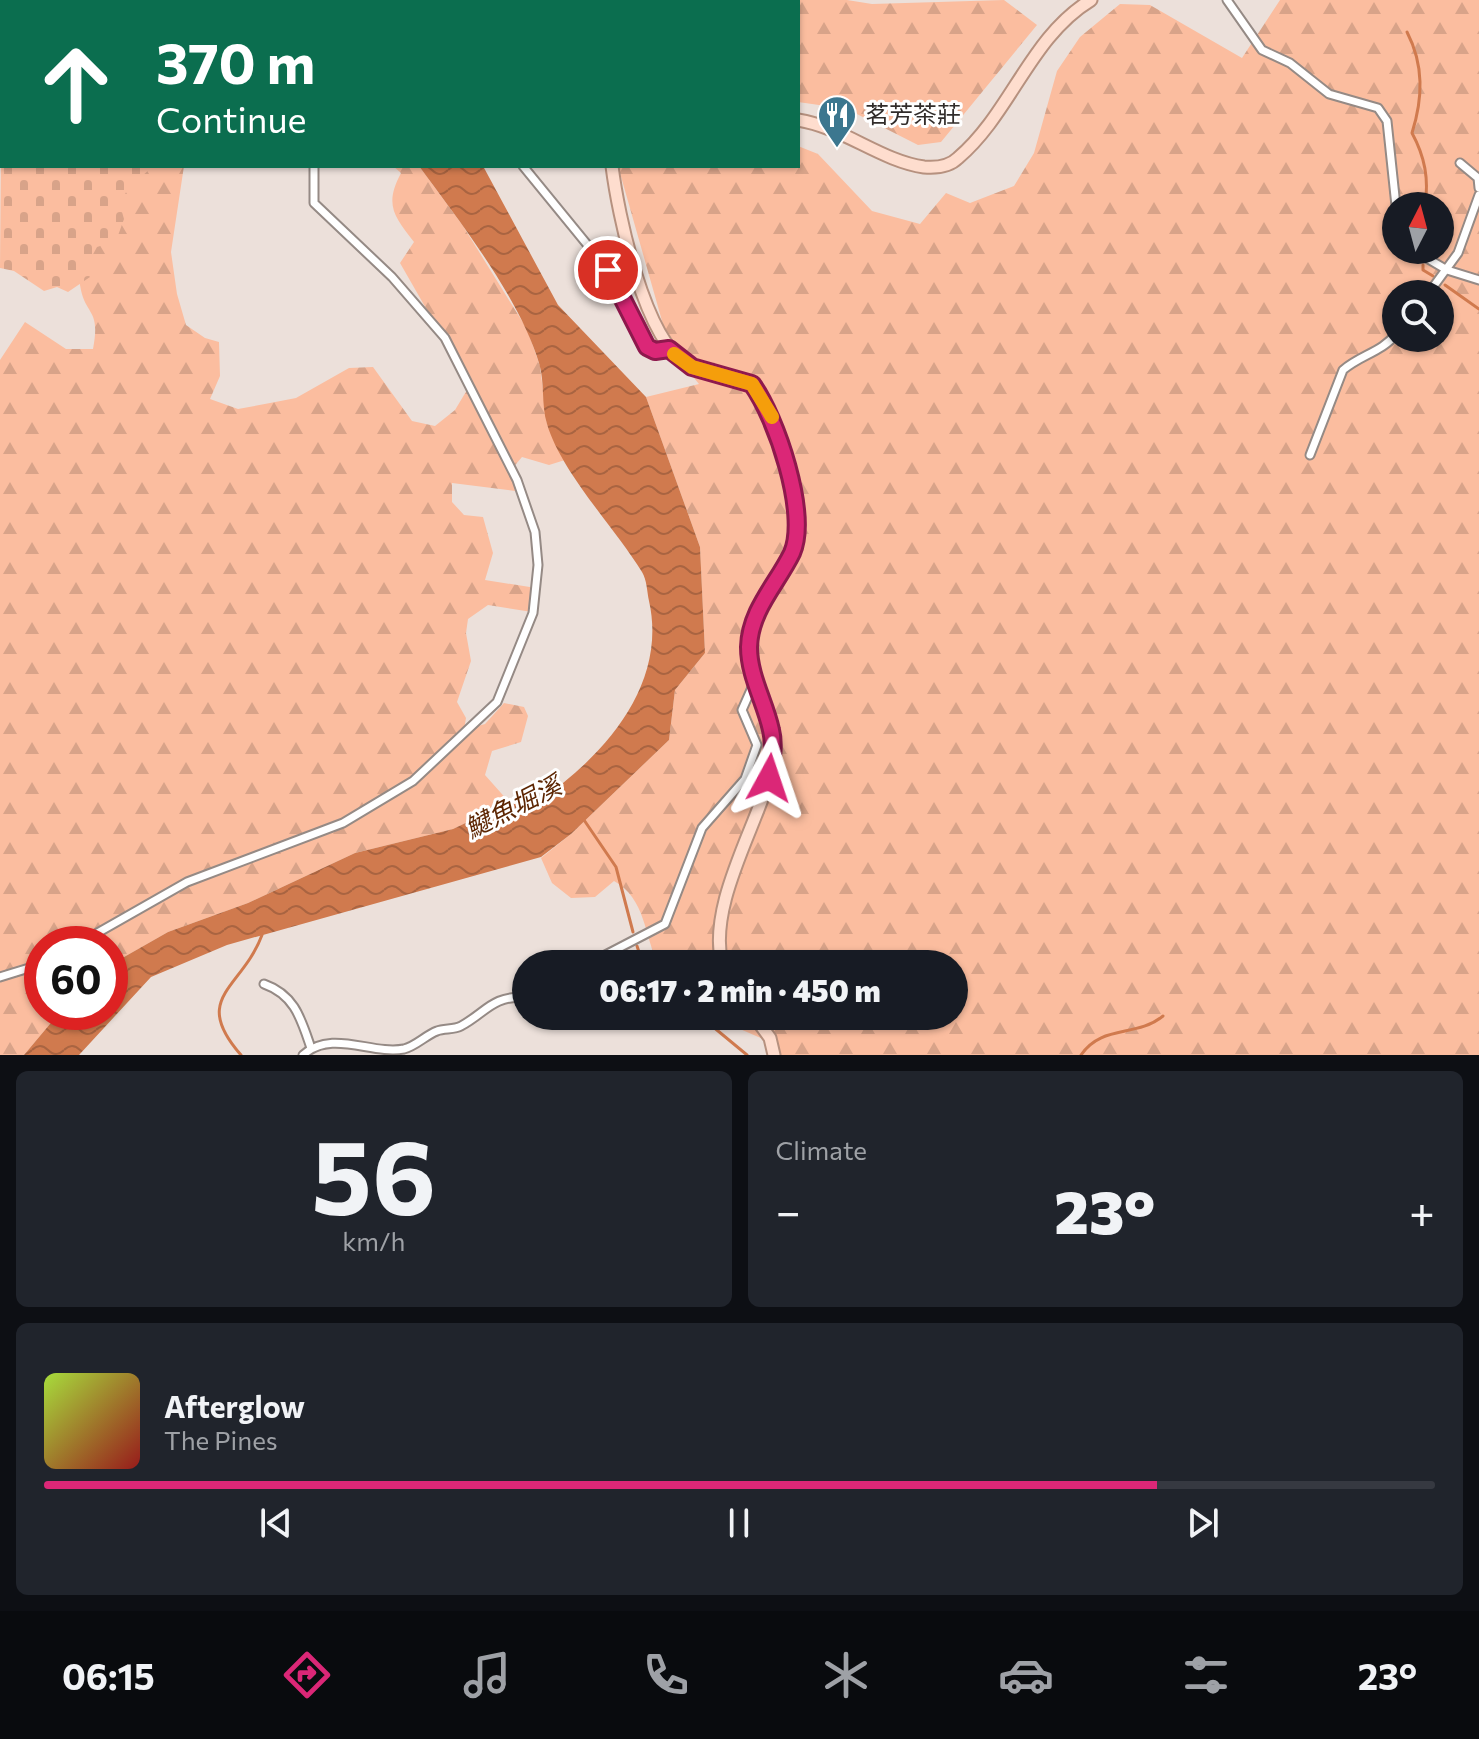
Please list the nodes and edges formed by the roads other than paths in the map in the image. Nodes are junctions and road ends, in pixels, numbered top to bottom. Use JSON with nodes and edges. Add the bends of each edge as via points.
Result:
{"nodes":[{"id":1,"x":1091,"y":0,"type":"edge"},
{"id":2,"x":1227,"y":0,"type":"edge"},
{"id":3,"x":800,"y":120,"type":"edge"},
{"id":4,"x":1460,"y":163,"type":"dead end"},
{"id":5,"x":314,"y":168,"type":"edge"},
{"id":6,"x":525,"y":168,"type":"edge"},
{"id":7,"x":612,"y":168,"type":"edge"},
{"id":8,"x":1479,"y":188,"type":"edge"},
{"id":9,"x":1395,"y":192,"type":"edge"},
{"id":10,"x":1479,"y":195,"type":"edge"},
{"id":11,"x":1437,"y":264,"type":"edge"},
{"id":12,"x":1447,"y":270,"type":"junction"},
{"id":13,"x":1439,"y":280,"type":"edge"},
{"id":14,"x":1479,"y":280,"type":"edge"},
{"id":15,"x":1382,"y":347,"type":"edge"},
{"id":16,"x":669,"y":349,"type":"junction"},
{"id":17,"x":1310,"y":455,"type":"dead end"},
{"id":18,"x":755,"y":682,"type":"junction"},
{"id":19,"x":110,"y":926,"type":"edge"},
{"id":20,"x":615,"y":950,"type":"edge"},
{"id":21,"x":720,"y":950,"type":"edge"},
{"id":22,"x":24,"y":970,"type":"edge"},
{"id":23,"x":0,"y":977,"type":"edge"},
{"id":24,"x":264,"y":984,"type":"dead end"},
{"id":25,"x":512,"y":997,"type":"edge"},
{"id":26,"x":764,"y":1030,"type":"edge"},
{"id":27,"x":311,"y":1048,"type":"junction"},
{"id":28,"x":404,"y":1052,"type":"edge"},
{"id":29,"x":303,"y":1055,"type":"edge"},
{"id":30,"x":774,"y":1055,"type":"edge"}],
"edges":[{"from":1,"to":3,"type":"main road","via":[[1052,33],[974,141],[957,160],[942,167],[903,161],[820,123]]},
{"from":2,"to":9,"type":"street","via":[[1262,50],[1290,63],[1329,94],[1378,108],[1387,121]]},
{"from":4,"to":8,"type":"street","via":[[1478,178]]},
{"from":5,"to":19,"type":"street","via":[[314,203],[392,277],[445,338],[517,480],[535,532],[533,613],[497,702],[413,781],[343,823],[187,882]]},
{"from":6,"to":16,"type":"street","via":[[608,270],[647,347]]},
{"from":7,"to":16,"type":"main road","via":[[642,290]]},
{"from":10,"to":12,"type":"street"},
{"from":11,"to":12,"type":"street"},
{"from":12,"to":13,"type":"street"},
{"from":12,"to":14,"type":"street"},
{"from":15,"to":17,"type":"street","via":[[1343,370]]},
{"from":16,"to":18,"type":"main road","via":[[692,367],[752,384],[771,413],[784,459],[798,534],[753,621],[749,646]]},
{"from":18,"to":20,"type":"street","via":[[742,710],[757,745],[745,779],[702,828],[665,924]]},
{"from":18,"to":21,"type":"main road","via":[[772,733],[772,757],[718,935]]},
{"from":22,"to":23,"type":"street"},
{"from":24,"to":27,"type":"street","via":[[279,989],[296,1006]]},
{"from":25,"to":28,"type":"street","via":[[484,1007],[459,1027],[438,1030]]},
{"from":26,"to":30,"type":"main road"},
{"from":27,"to":28,"type":"street","via":[[328,1043]]},
{"from":27,"to":29,"type":"street"}]}
